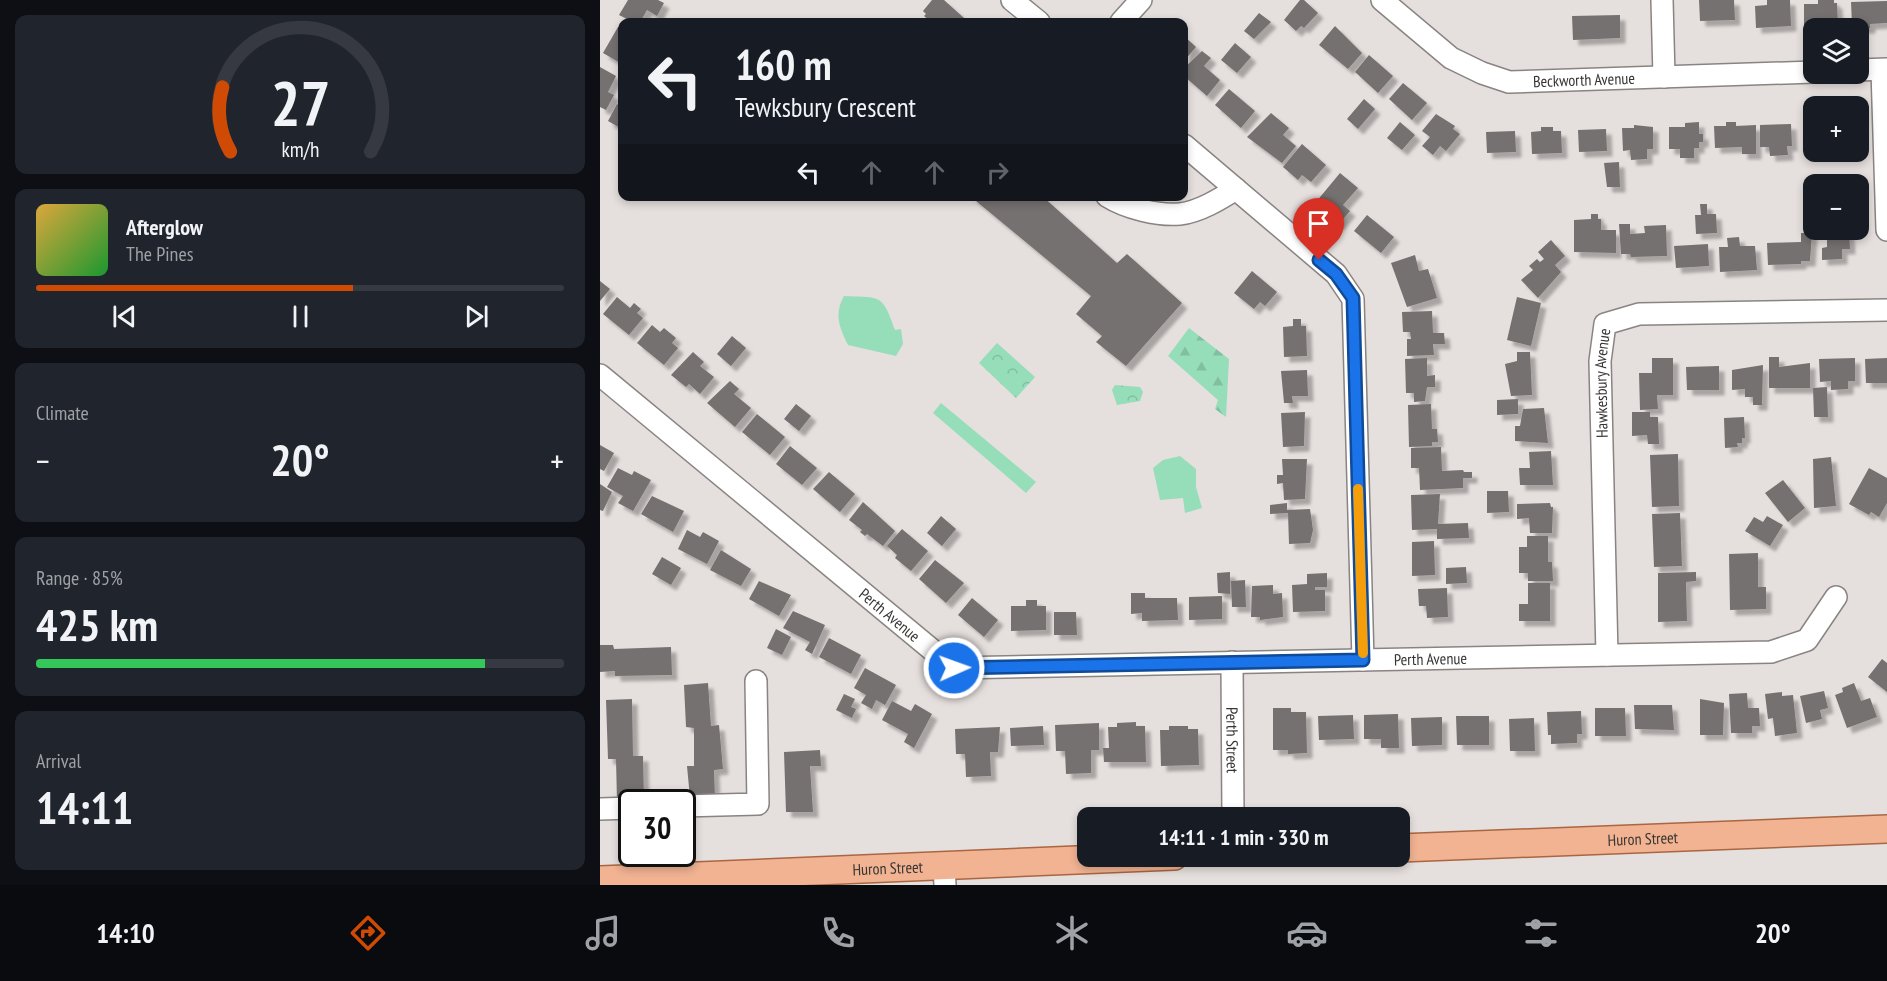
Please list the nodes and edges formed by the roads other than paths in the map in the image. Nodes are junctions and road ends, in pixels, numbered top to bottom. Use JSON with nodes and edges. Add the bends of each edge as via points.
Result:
{"nodes":[{"id":1,"x":1012,"y":0,"type":"edge"},
{"id":2,"x":1141,"y":0,"type":"edge"},
{"id":3,"x":1382,"y":0,"type":"edge"},
{"id":4,"x":1662,"y":0,"type":"edge"},
{"id":5,"x":1034,"y":18,"type":"edge"},
{"id":6,"x":1125,"y":18,"type":"edge"},
{"id":7,"x":1884,"y":69,"type":"edge"},
{"id":8,"x":1869,"y":70,"type":"edge"},
{"id":9,"x":1803,"y":72,"type":"edge"},
{"id":10,"x":1664,"y":77,"type":"junction"},
{"id":11,"x":1188,"y":148,"type":"edge"},
{"id":12,"x":1236,"y":189,"type":"junction"},
{"id":13,"x":1120,"y":201,"type":"edge"},
{"id":14,"x":1887,"y":230,"type":"edge"},
{"id":15,"x":1887,"y":310,"type":"edge"},
{"id":16,"x":600,"y":375,"type":"edge"},
{"id":17,"x":1836,"y":597,"type":"dead end"},
{"id":18,"x":1606,"y":655,"type":"junction"},
{"id":19,"x":1363,"y":660,"type":"junction"},
{"id":20,"x":1232,"y":662,"type":"junction"},
{"id":21,"x":756,"y":681,"type":"dead end"},
{"id":22,"x":696,"y":806,"type":"edge"},
{"id":23,"x":1233,"y":807,"type":"edge"},
{"id":24,"x":618,"y":808,"type":"edge"},
{"id":25,"x":600,"y":809,"type":"edge"},
{"id":26,"x":1887,"y":829,"type":"edge"},
{"id":27,"x":1410,"y":848,"type":"edge"},
{"id":28,"x":1077,"y":864,"type":"edge"},
{"id":29,"x":944,"y":876,"type":"edge"},
{"id":30,"x":600,"y":880,"type":"edge"}],
"edges":[{"from":1,"to":5,"type":"street"},
{"from":2,"to":6,"type":"street"},
{"from":3,"to":10,"type":"street","name":"Beckworth Avenue","via":[[1451,58],[1509,82]]},
{"from":4,"to":10,"type":"street"},
{"from":7,"to":8,"type":"street"},
{"from":7,"to":14,"type":"street"},
{"from":9,"to":10,"type":"street","name":"Beckworth Avenue"},
{"from":11,"to":12,"type":"street"},
{"from":12,"to":13,"type":"street","via":[[1218,201],[1181,214],[1143,210]]},
{"from":12,"to":19,"type":"street","via":[[1336,274],[1353,298]]},
{"from":15,"to":18,"type":"street","name":"Hawkesbury Avenue","via":[[1639,314],[1605,324],[1600,361]]},
{"from":16,"to":20,"type":"street","name":"Perth Avenue","via":[[954,668]]},
{"from":17,"to":18,"type":"street","name":"Perth Avenue","via":[[1807,640],[1771,652]]},
{"from":18,"to":19,"type":"street","name":"Perth Avenue"},
{"from":19,"to":20,"type":"street","name":"Perth Avenue"},
{"from":20,"to":23,"type":"street","name":"Perth Street"},
{"from":21,"to":22,"type":"street","via":[[758,804]]},
{"from":24,"to":25,"type":"street"},
{"from":26,"to":27,"type":"main road","name":"Huron Street"},
{"from":28,"to":29,"type":"main road","name":"Huron Street"},
{"from":29,"to":30,"type":"main road","name":"Huron Street"}]}
